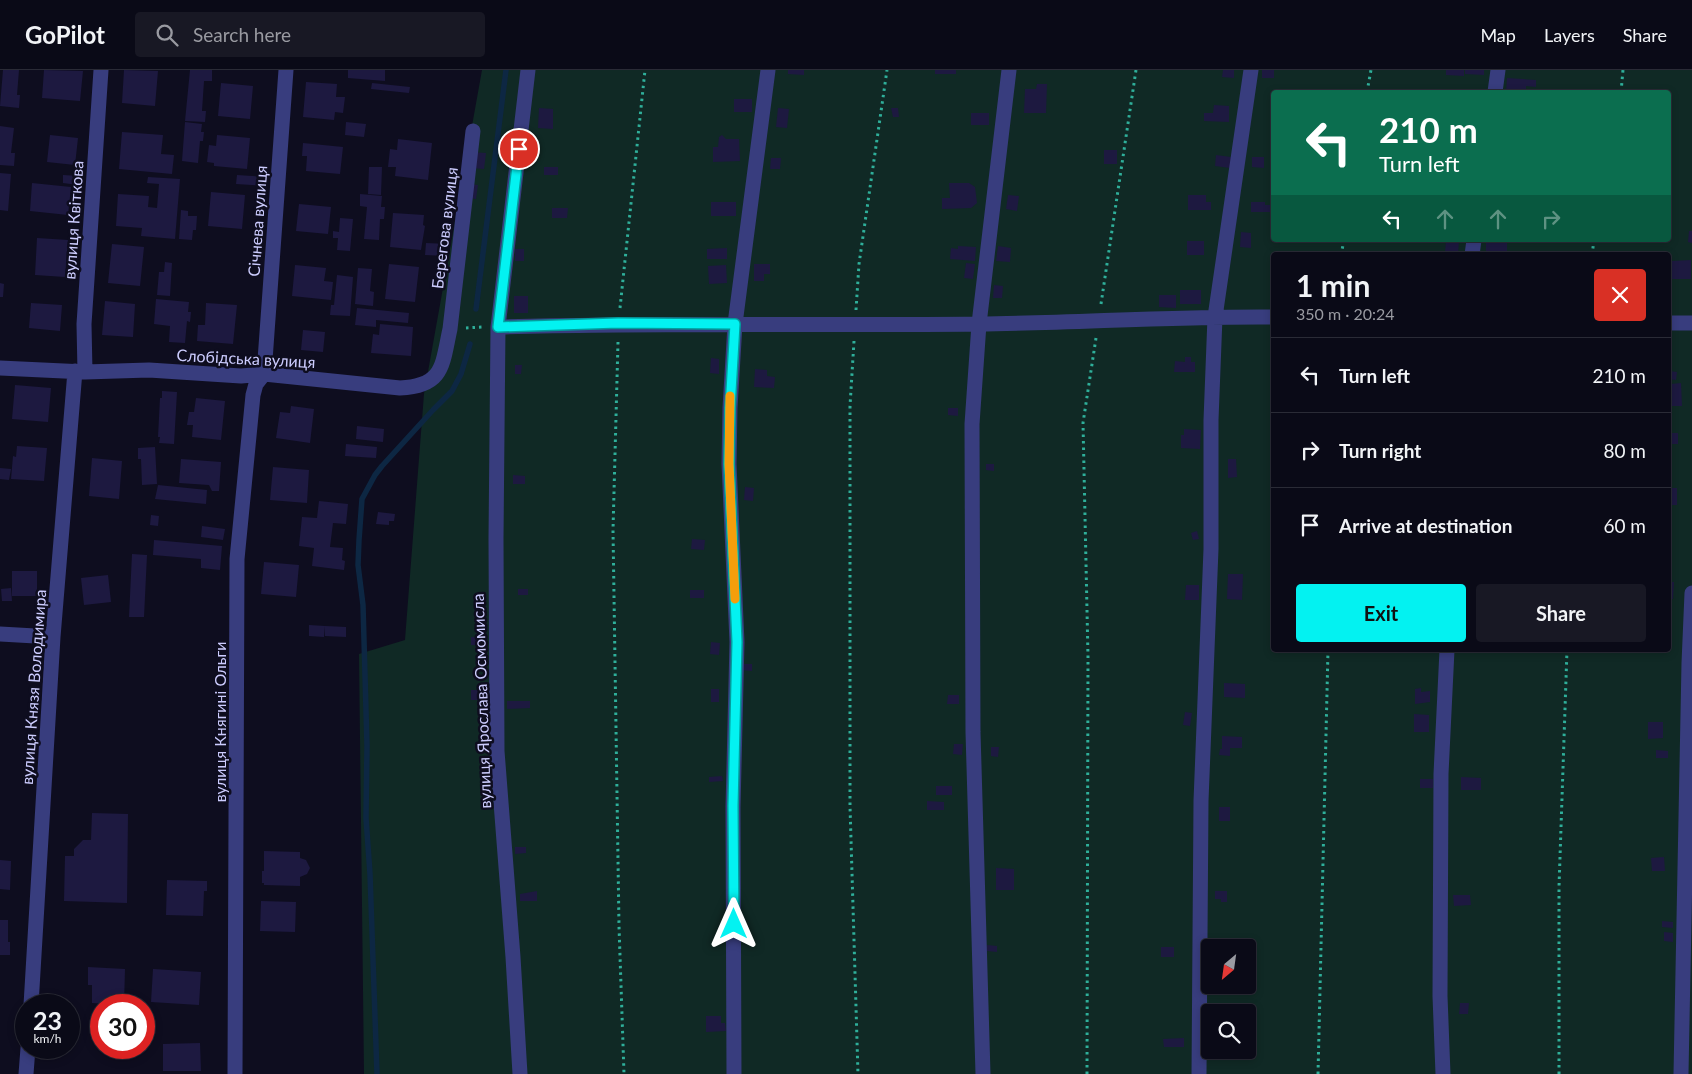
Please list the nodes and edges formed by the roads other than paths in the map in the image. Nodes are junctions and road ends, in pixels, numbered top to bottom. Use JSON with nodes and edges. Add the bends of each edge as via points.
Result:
{"nodes":[{"id":1,"x":101,"y":70,"type":"edge"},
{"id":2,"x":286,"y":70,"type":"edge"},
{"id":3,"x":528,"y":70,"type":"edge"},
{"id":4,"x":768,"y":70,"type":"edge"},
{"id":5,"x":1009,"y":70,"type":"edge"},
{"id":6,"x":1251,"y":70,"type":"edge"},
{"id":7,"x":1498,"y":70,"type":"edge"},
{"id":8,"x":1495,"y":90,"type":"edge"},
{"id":9,"x":473,"y":131,"type":"dead end"},
{"id":10,"x":1216,"y":316,"type":"junction"},
{"id":11,"x":1271,"y":317,"type":"edge"},
{"id":12,"x":1671,"y":322,"type":"edge"},
{"id":13,"x":1692,"y":323,"type":"edge"},
{"id":14,"x":735,"y":324,"type":"junction"},
{"id":15,"x":979,"y":324,"type":"junction"},
{"id":16,"x":498,"y":327,"type":"junction"},
{"id":17,"x":450,"y":329,"type":"joint"},
{"id":18,"x":0,"y":368,"type":"edge"},
{"id":19,"x":80,"y":371,"type":"junction"},
{"id":20,"x":264,"y":374,"type":"junction"},
{"id":21,"x":1692,"y":594,"type":"edge"},
{"id":22,"x":0,"y":634,"type":"edge"},
{"id":23,"x":52,"y":637,"type":"junction"},
{"id":24,"x":1447,"y":652,"type":"edge"},
{"id":25,"x":32,"y":994,"type":"edge"},
{"id":26,"x":27,"y":1059,"type":"edge"},
{"id":27,"x":26,"y":1074,"type":"edge"},
{"id":28,"x":235,"y":1074,"type":"edge"},
{"id":29,"x":520,"y":1074,"type":"edge"},
{"id":30,"x":734,"y":1074,"type":"edge"},
{"id":31,"x":983,"y":1074,"type":"edge"},
{"id":32,"x":1199,"y":1074,"type":"edge"},
{"id":33,"x":1443,"y":1074,"type":"edge"},
{"id":34,"x":1681,"y":1074,"type":"edge"}],
"edges":[{"from":1,"to":19,"type":"street","name":"вулиця Квіткова"},
{"from":2,"to":20,"type":"street","name":"Січнева вулиця"},
{"from":3,"to":16,"type":"street","name":"вулиця Ярослава Осмомисла"},
{"from":4,"to":14,"type":"street"},
{"from":5,"to":15,"type":"street"},
{"from":6,"to":10,"type":"street"},
{"from":7,"to":8,"type":"street"},
{"from":9,"to":17,"type":"street","name":"Берегова вулиця"},
{"from":10,"to":11,"type":"street"},
{"from":10,"to":15,"type":"street"},
{"from":10,"to":32,"type":"street","via":[[1201,801]]},
{"from":12,"to":13,"type":"street"},
{"from":14,"to":15,"type":"street"},
{"from":14,"to":16,"type":"street"},
{"from":14,"to":30,"type":"street","via":[[729,464],[737,642],[733,806]]},
{"from":15,"to":31,"type":"street","via":[[972,424],[973,732]]},
{"from":16,"to":29,"type":"street","name":"вулиця Ярослава Осмомисла","via":[[497,751]]},
{"from":17,"to":20,"type":"street","name":"Слобідська вулиця","via":[[439,371],[432,380],[416,388]]},
{"from":18,"to":19,"type":"street","name":"Слобідська вулиця"},
{"from":19,"to":20,"type":"street","name":"Слобідська вулиця"},
{"from":19,"to":23,"type":"street","name":"вулиця Князя Володимира"},
{"from":20,"to":28,"type":"street","name":"вулиця Княгині Ольги","via":[[256,384],[254,395],[237,559]]},
{"from":21,"to":34,"type":"street"},
{"from":22,"to":23,"type":"street"},
{"from":23,"to":25,"type":"street","name":"вулиця Князя Володимира"},
{"from":24,"to":33,"type":"street","via":[[1441,774]]},
{"from":26,"to":27,"type":"street"}]}
